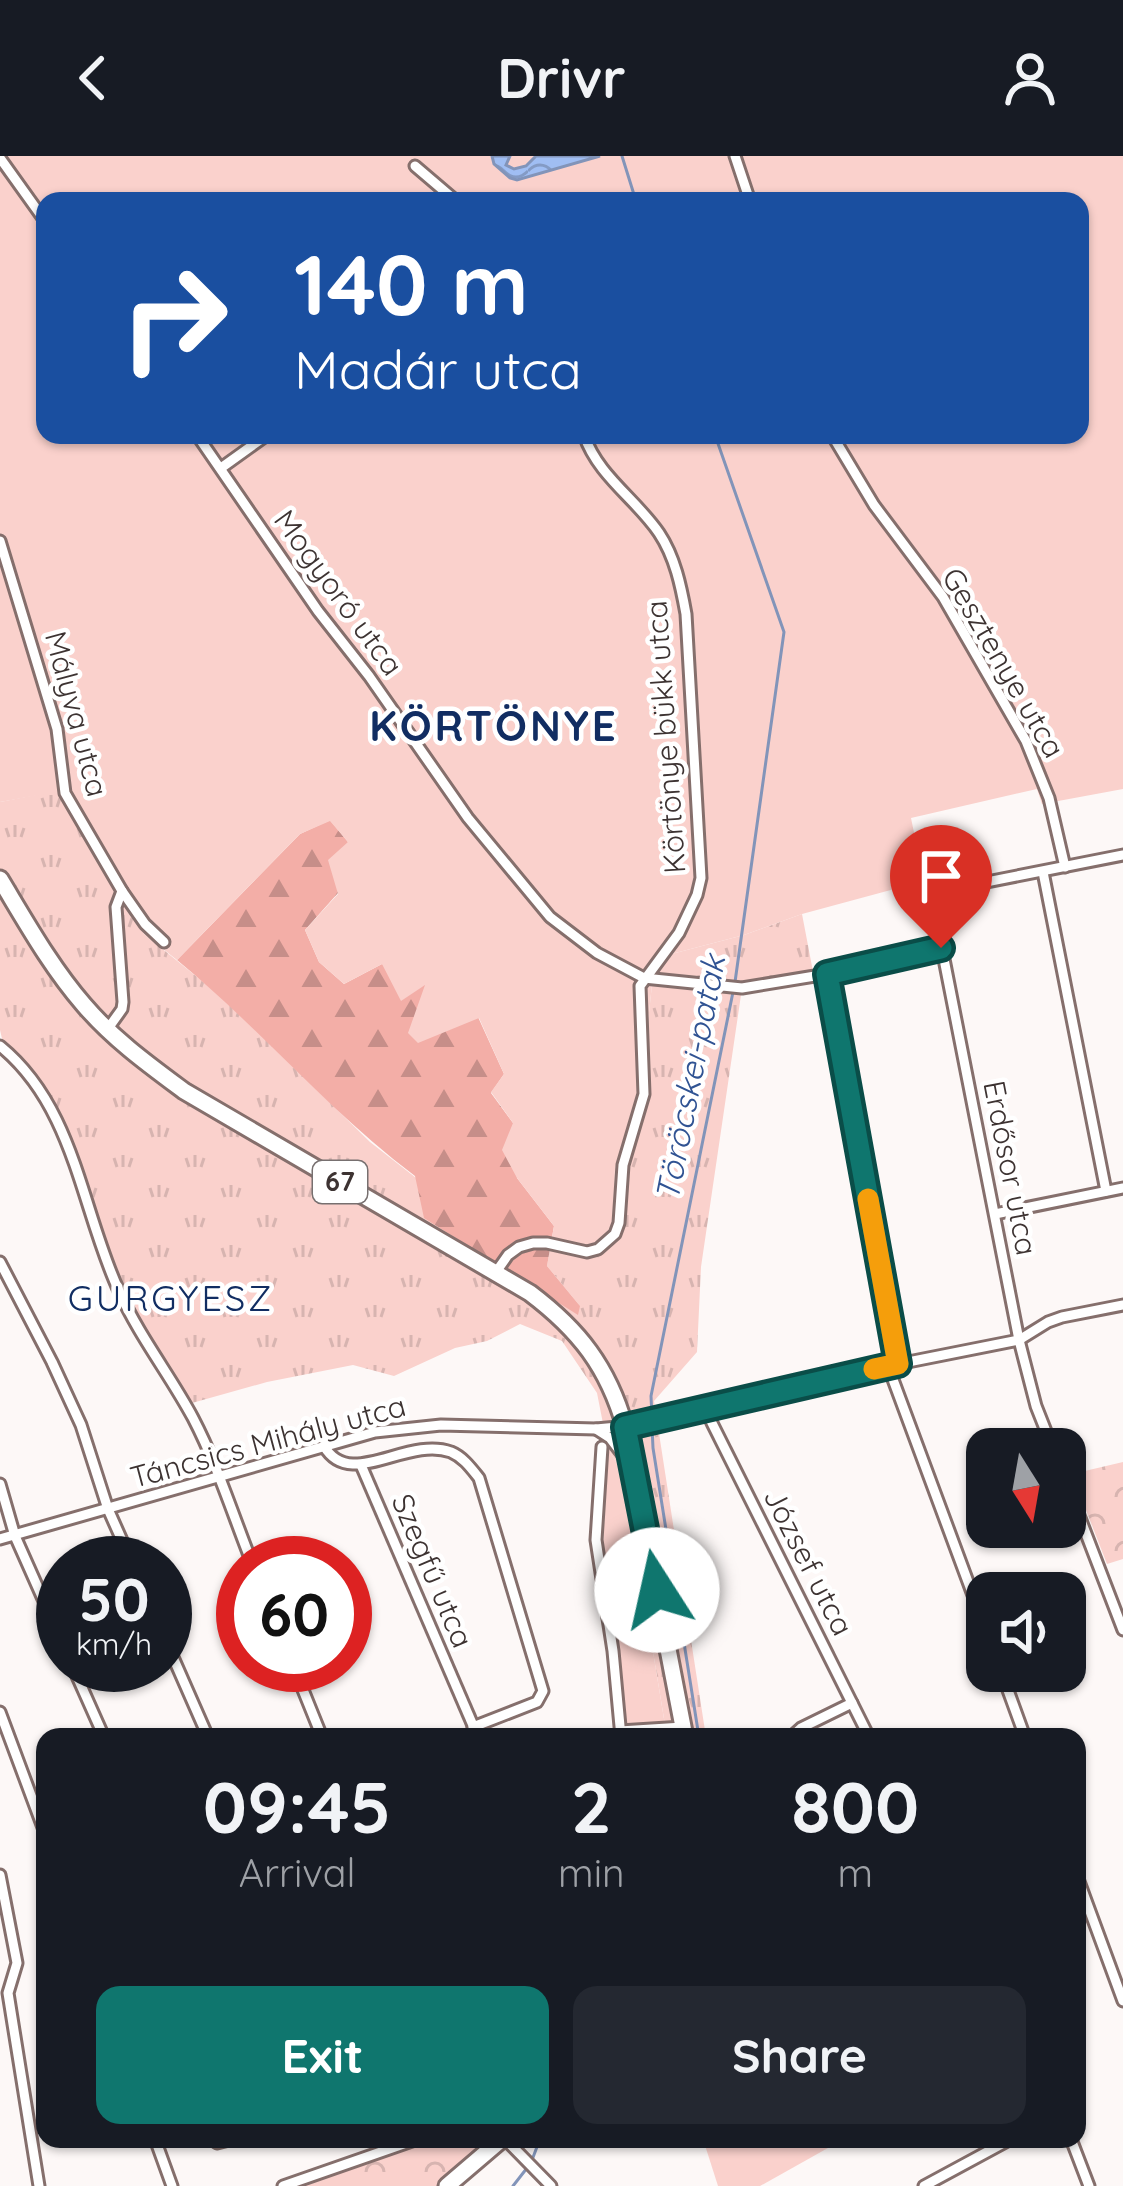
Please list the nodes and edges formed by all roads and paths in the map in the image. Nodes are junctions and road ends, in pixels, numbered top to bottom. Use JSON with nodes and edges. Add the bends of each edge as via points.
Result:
{"nodes":[{"id":1,"x":735,"y":156,"type":"edge"},
{"id":2,"x":0,"y":158,"type":"edge"},
{"id":3,"x":415,"y":166,"type":"dead end"},
{"id":4,"x":445,"y":192,"type":"edge"},
{"id":5,"x":747,"y":192,"type":"edge"},
{"id":6,"x":36,"y":208,"type":"edge"},
{"id":7,"x":204,"y":444,"type":"edge"},
{"id":8,"x":254,"y":444,"type":"edge"},
{"id":9,"x":588,"y":444,"type":"edge"},
{"id":10,"x":837,"y":444,"type":"edge"},
{"id":11,"x":221,"y":468,"type":"junction"},
{"id":12,"x":0,"y":541,"type":"edge"},
{"id":13,"x":1123,"y":855,"type":"edge"},
{"id":14,"x":1065,"y":867,"type":"junction"},
{"id":15,"x":1043,"y":872,"type":"junction"},
{"id":16,"x":0,"y":879,"type":"edge"},
{"id":17,"x":122,"y":891,"type":"junction"},
{"id":18,"x":164,"y":942,"type":"dead end"},
{"id":19,"x":942,"y":948,"type":"junction"},
{"id":20,"x":827,"y":974,"type":"junction"},
{"id":21,"x":644,"y":978,"type":"junction"},
{"id":22,"x":107,"y":1030,"type":"junction"},
{"id":23,"x":0,"y":1045,"type":"edge"},
{"id":24,"x":1123,"y":1188,"type":"edge"},
{"id":25,"x":1106,"y":1191,"type":"junction"},
{"id":26,"x":995,"y":1214,"type":"junction"},
{"id":27,"x":0,"y":1262,"type":"edge"},
{"id":28,"x":496,"y":1272,"type":"junction"},
{"id":29,"x":4,"y":1281,"type":"edge"},
{"id":30,"x":1123,"y":1305,"type":"edge"},
{"id":31,"x":1019,"y":1340,"type":"junction"},
{"id":32,"x":893,"y":1365,"type":"junction"},
{"id":33,"x":705,"y":1409,"type":"junction"},
{"id":34,"x":632,"y":1426,"type":"junction"},
{"id":35,"x":1045,"y":1428,"type":"edge"},
{"id":36,"x":596,"y":1429,"type":"junction"},
{"id":37,"x":324,"y":1446,"type":"junction"},
{"id":38,"x":602,"y":1447,"type":"dead end"},
{"id":39,"x":361,"y":1465,"type":"junction"},
{"id":40,"x":636,"y":1474,"type":"junction"},
{"id":41,"x":217,"y":1476,"type":"junction"},
{"id":42,"x":0,"y":1484,"type":"edge"},
{"id":43,"x":108,"y":1509,"type":"junction"},
{"id":44,"x":1086,"y":1534,"type":"edge"},
{"id":45,"x":15,"y":1536,"type":"junction"},
{"id":46,"x":120,"y":1536,"type":"edge"},
{"id":47,"x":241,"y":1536,"type":"edge"},
{"id":48,"x":0,"y":1540,"type":"edge"},
{"id":49,"x":966,"y":1573,"type":"edge"},
{"id":50,"x":36,"y":1583,"type":"edge"},
{"id":51,"x":1123,"y":1630,"type":"edge"},
{"id":52,"x":84,"y":1692,"type":"edge"},
{"id":53,"x":188,"y":1692,"type":"edge"},
{"id":54,"x":304,"y":1692,"type":"edge"},
{"id":55,"x":1009,"y":1692,"type":"edge"},
{"id":56,"x":852,"y":1703,"type":"junction"},
{"id":57,"x":0,"y":1712,"type":"edge"},
{"id":58,"x":100,"y":1728,"type":"edge"},
{"id":59,"x":204,"y":1728,"type":"edge"},
{"id":60,"x":318,"y":1728,"type":"edge"},
{"id":61,"x":471,"y":1728,"type":"edge"},
{"id":62,"x":483,"y":1728,"type":"edge"},
{"id":63,"x":620,"y":1728,"type":"edge"},
{"id":64,"x":683,"y":1728,"type":"edge"},
{"id":65,"x":802,"y":1728,"type":"edge"},
{"id":66,"x":864,"y":1728,"type":"edge"},
{"id":67,"x":1022,"y":1728,"type":"edge"},
{"id":68,"x":36,"y":1809,"type":"edge"},
{"id":69,"x":0,"y":1875,"type":"edge"},
{"id":70,"x":1086,"y":1900,"type":"edge"},
{"id":71,"x":1123,"y":2001,"type":"edge"},
{"id":72,"x":158,"y":2148,"type":"edge"},
{"id":73,"x":392,"y":2148,"type":"edge"},
{"id":74,"x":492,"y":2148,"type":"edge"},
{"id":75,"x":513,"y":2148,"type":"edge"},
{"id":76,"x":996,"y":2148,"type":"edge"},
{"id":77,"x":1074,"y":2148,"type":"edge"},
{"id":78,"x":941,"y":2182,"type":"edge"},
{"id":79,"x":39,"y":2186,"type":"edge"},
{"id":80,"x":172,"y":2186,"type":"edge"},
{"id":81,"x":283,"y":2186,"type":"edge"},
{"id":82,"x":447,"y":2186,"type":"edge"},
{"id":83,"x":551,"y":2186,"type":"edge"},
{"id":84,"x":924,"y":2186,"type":"edge"},
{"id":85,"x":1089,"y":2186,"type":"edge"}],
"edges":[{"from":1,"to":5,"type":"street"},
{"from":2,"to":6,"type":"street"},
{"from":3,"to":4,"type":"street"},
{"from":7,"to":11,"type":"street","name":"Mogyoró utca"},
{"from":8,"to":11,"type":"street"},
{"from":9,"to":21,"type":"street","name":"Körtönye bükk utca","via":[[658,531],[686,614],[701,878],[680,933]]},
{"from":10,"to":14,"type":"street","name":"Gesztenye utca","via":[[943,597],[1026,741]]},
{"from":11,"to":21,"type":"street","name":"Mogyoró utca","via":[[527,891],[597,953]]},
{"from":12,"to":17,"type":"street","name":"Mályva utca","via":[[57,729],[65,793]]},
{"from":13,"to":14,"type":"street"},
{"from":14,"to":15,"type":"street"},
{"from":15,"to":19,"type":"street","name":"Erdősor utca","via":[[931,893]]},
{"from":15,"to":25,"type":"street"},
{"from":16,"to":22,"type":"main road","number":"67","via":[[54,968]]},
{"from":17,"to":18,"type":"street","name":"Mályva utca"},
{"from":17,"to":22,"type":"street","via":[[116,908],[123,1002]]},
{"from":19,"to":20,"type":"street"},
{"from":19,"to":26,"type":"street","name":"Erdősor utca"},
{"from":20,"to":21,"type":"street","via":[[742,988]]},
{"from":20,"to":32,"type":"street"},
{"from":21,"to":28,"type":"street","via":[[644,1094],[623,1165],[615,1234],[586,1252],[547,1243],[519,1247]]},
{"from":22,"to":28,"type":"main road","number":"67","via":[[184,1091]]},
{"from":23,"to":41,"type":"street","via":[[51,1109],[117,1287]]},
{"from":24,"to":25,"type":"street"},
{"from":25,"to":26,"type":"street"},
{"from":26,"to":31,"type":"street","name":"Erdősor utca"},
{"from":27,"to":29,"type":"street"},
{"from":28,"to":34,"type":"main road","number":"67","via":[[562,1316]]},
{"from":29,"to":43,"type":"street","via":[[81,1425]]},
{"from":30,"to":31,"type":"street","name":"Táncsics Mihály utca","via":[[1062,1317]]},
{"from":31,"to":32,"type":"street","name":"Táncsics Mihály utca"},
{"from":31,"to":35,"type":"street","name":"Erdősor utca"},
{"from":32,"to":33,"type":"street","name":"Táncsics Mihály utca"},
{"from":32,"to":49,"type":"street"},
{"from":33,"to":34,"type":"street","name":"Táncsics Mihály utca"},
{"from":33,"to":56,"type":"street","name":"József utca"},
{"from":34,"to":36,"type":"street","name":"Táncsics Mihály utca"},
{"from":34,"to":40,"type":"main road","number":"67"},
{"from":36,"to":37,"type":"street","name":"Táncsics Mihály utca","via":[[441,1425]]},
{"from":36,"to":40,"type":"street"},
{"from":37,"to":39,"type":"street","name":"Szegfű utca","via":[[337,1462]]},
{"from":37,"to":41,"type":"street","name":"Táncsics Mihály utca"},
{"from":38,"to":63,"type":"street","via":[[596,1540]]},
{"from":39,"to":61,"type":"street","name":"Szegfű utca"},
{"from":39,"to":62,"type":"street","via":[[430,1449],[452,1453],[479,1478],[543,1690],[537,1702]]},
{"from":40,"to":64,"type":"main road","number":"67"},
{"from":41,"to":43,"type":"street","name":"Táncsics Mihály utca"},
{"from":41,"to":47,"type":"street"},
{"from":42,"to":45,"type":"street"},
{"from":43,"to":45,"type":"street","name":"Táncsics Mihály utca"},
{"from":43,"to":46,"type":"street"},
{"from":44,"to":51,"type":"street"},
{"from":45,"to":48,"type":"street","name":"Táncsics Mihály utca"},
{"from":45,"to":50,"type":"street"},
{"from":52,"to":58,"type":"street"},
{"from":53,"to":59,"type":"street"},
{"from":54,"to":60,"type":"street"},
{"from":55,"to":67,"type":"street"},
{"from":56,"to":65,"type":"street"},
{"from":56,"to":66,"type":"street","name":"József utca"},
{"from":57,"to":68,"type":"street"},
{"from":69,"to":79,"type":"street","via":[[17,1963],[8,1993]]},
{"from":70,"to":71,"type":"street"},
{"from":72,"to":80,"type":"street"},
{"from":73,"to":81,"type":"street"},
{"from":74,"to":82,"type":"main road"},
{"from":75,"to":83,"type":"street"},
{"from":76,"to":78,"type":"street"},
{"from":77,"to":85,"type":"street"},
{"from":78,"to":84,"type":"street"}]}
